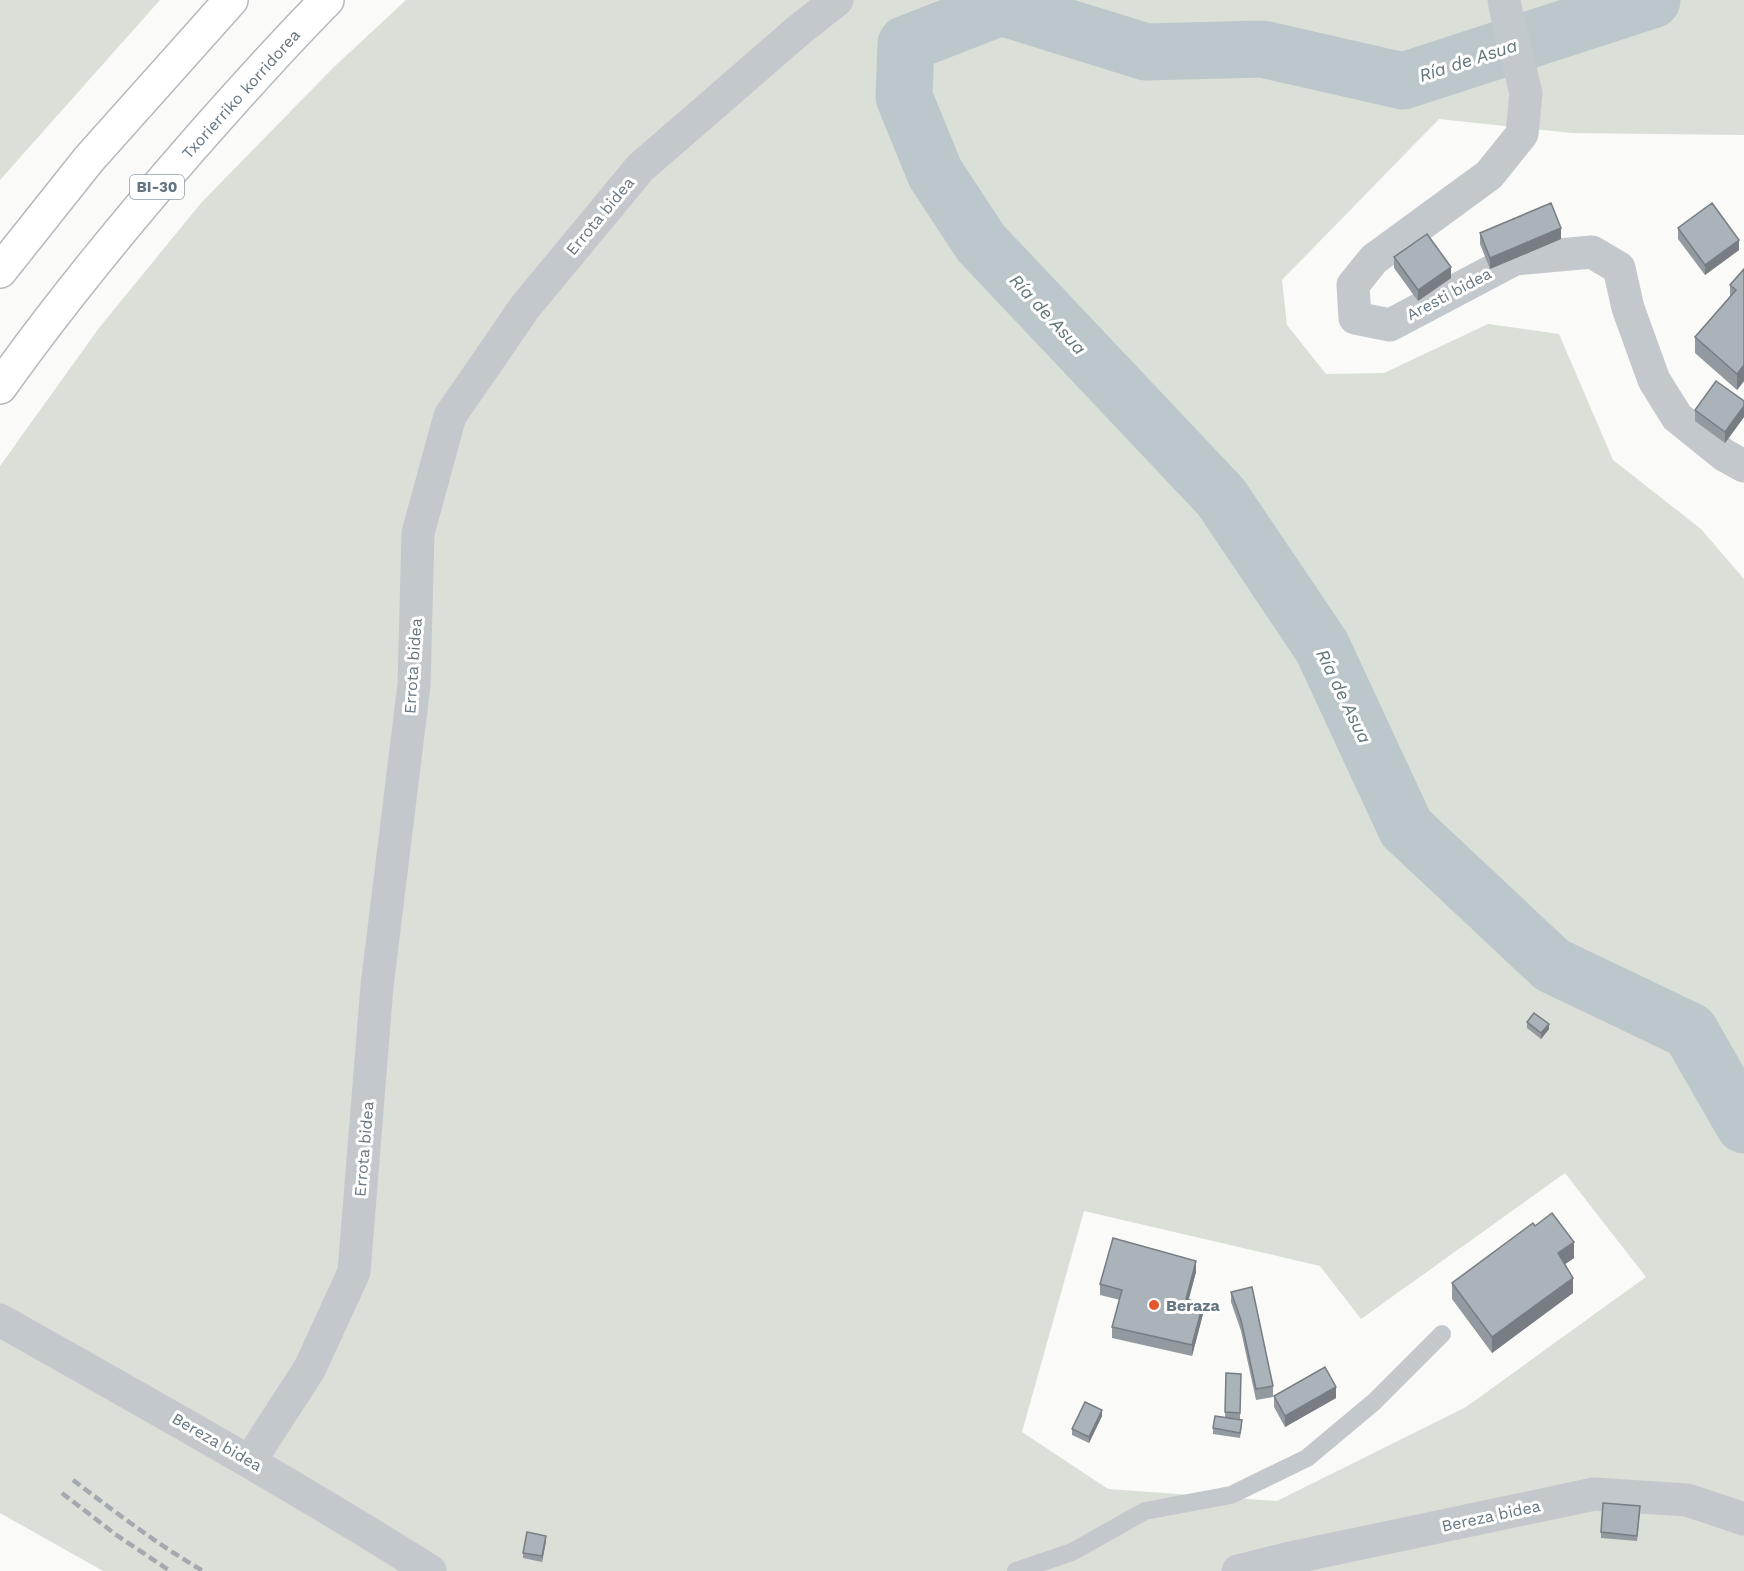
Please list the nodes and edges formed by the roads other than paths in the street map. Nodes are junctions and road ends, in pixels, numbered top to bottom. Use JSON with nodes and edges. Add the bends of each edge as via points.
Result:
{"nodes":[{"id":1,"x":231,"y":0,"type":"edge"},
{"id":2,"x":327,"y":0,"type":"edge"},
{"id":3,"x":837,"y":0,"type":"edge"},
{"id":4,"x":1505,"y":8,"type":"edge"},
{"id":5,"x":0,"y":271,"type":"edge"},
{"id":6,"x":0,"y":387,"type":"edge"},
{"id":7,"x":1744,"y":466,"type":"edge"},
{"id":8,"x":0,"y":1320,"type":"edge"},
{"id":9,"x":1442,"y":1334,"type":"dead end"},
{"id":10,"x":250,"y":1461,"type":"junction"},
{"id":11,"x":1744,"y":1519,"type":"edge"},
{"id":12,"x":430,"y":1571,"type":"edge"},
{"id":13,"x":1016,"y":1571,"type":"edge"},
{"id":14,"x":1238,"y":1571,"type":"edge"}],
"edges":[{"from":1,"to":5,"type":"highway","via":[[89,159]]},
{"from":2,"to":6,"type":"highway","name":"Txorierriko korridorea","number":"BI-30","via":[[143,204]]},
{"from":3,"to":10,"type":"street","name":"Errota bidea","via":[[640,168],[525,307],[450,416],[418,533],[414,686],[377,986],[354,1272],[310,1368]]},
{"from":4,"to":7,"type":"street","name":"Aresti bidea","via":[[1526,93],[1522,134],[1489,175],[1374,259],[1353,285],[1355,318],[1390,325],[1515,259],[1592,252],[1619,268],[1628,308],[1654,380],[1677,417]]},
{"from":8,"to":10,"type":"street","name":"Bereza bidea"},
{"from":9,"to":13,"type":"lane","via":[[1374,1402],[1307,1458],[1230,1495],[1145,1511],[1072,1552]]},
{"from":10,"to":12,"type":"street","name":"Bereza bidea"},
{"from":11,"to":14,"type":"street","name":"Bereza bidea","via":[[1687,1500],[1594,1494]]}]}
